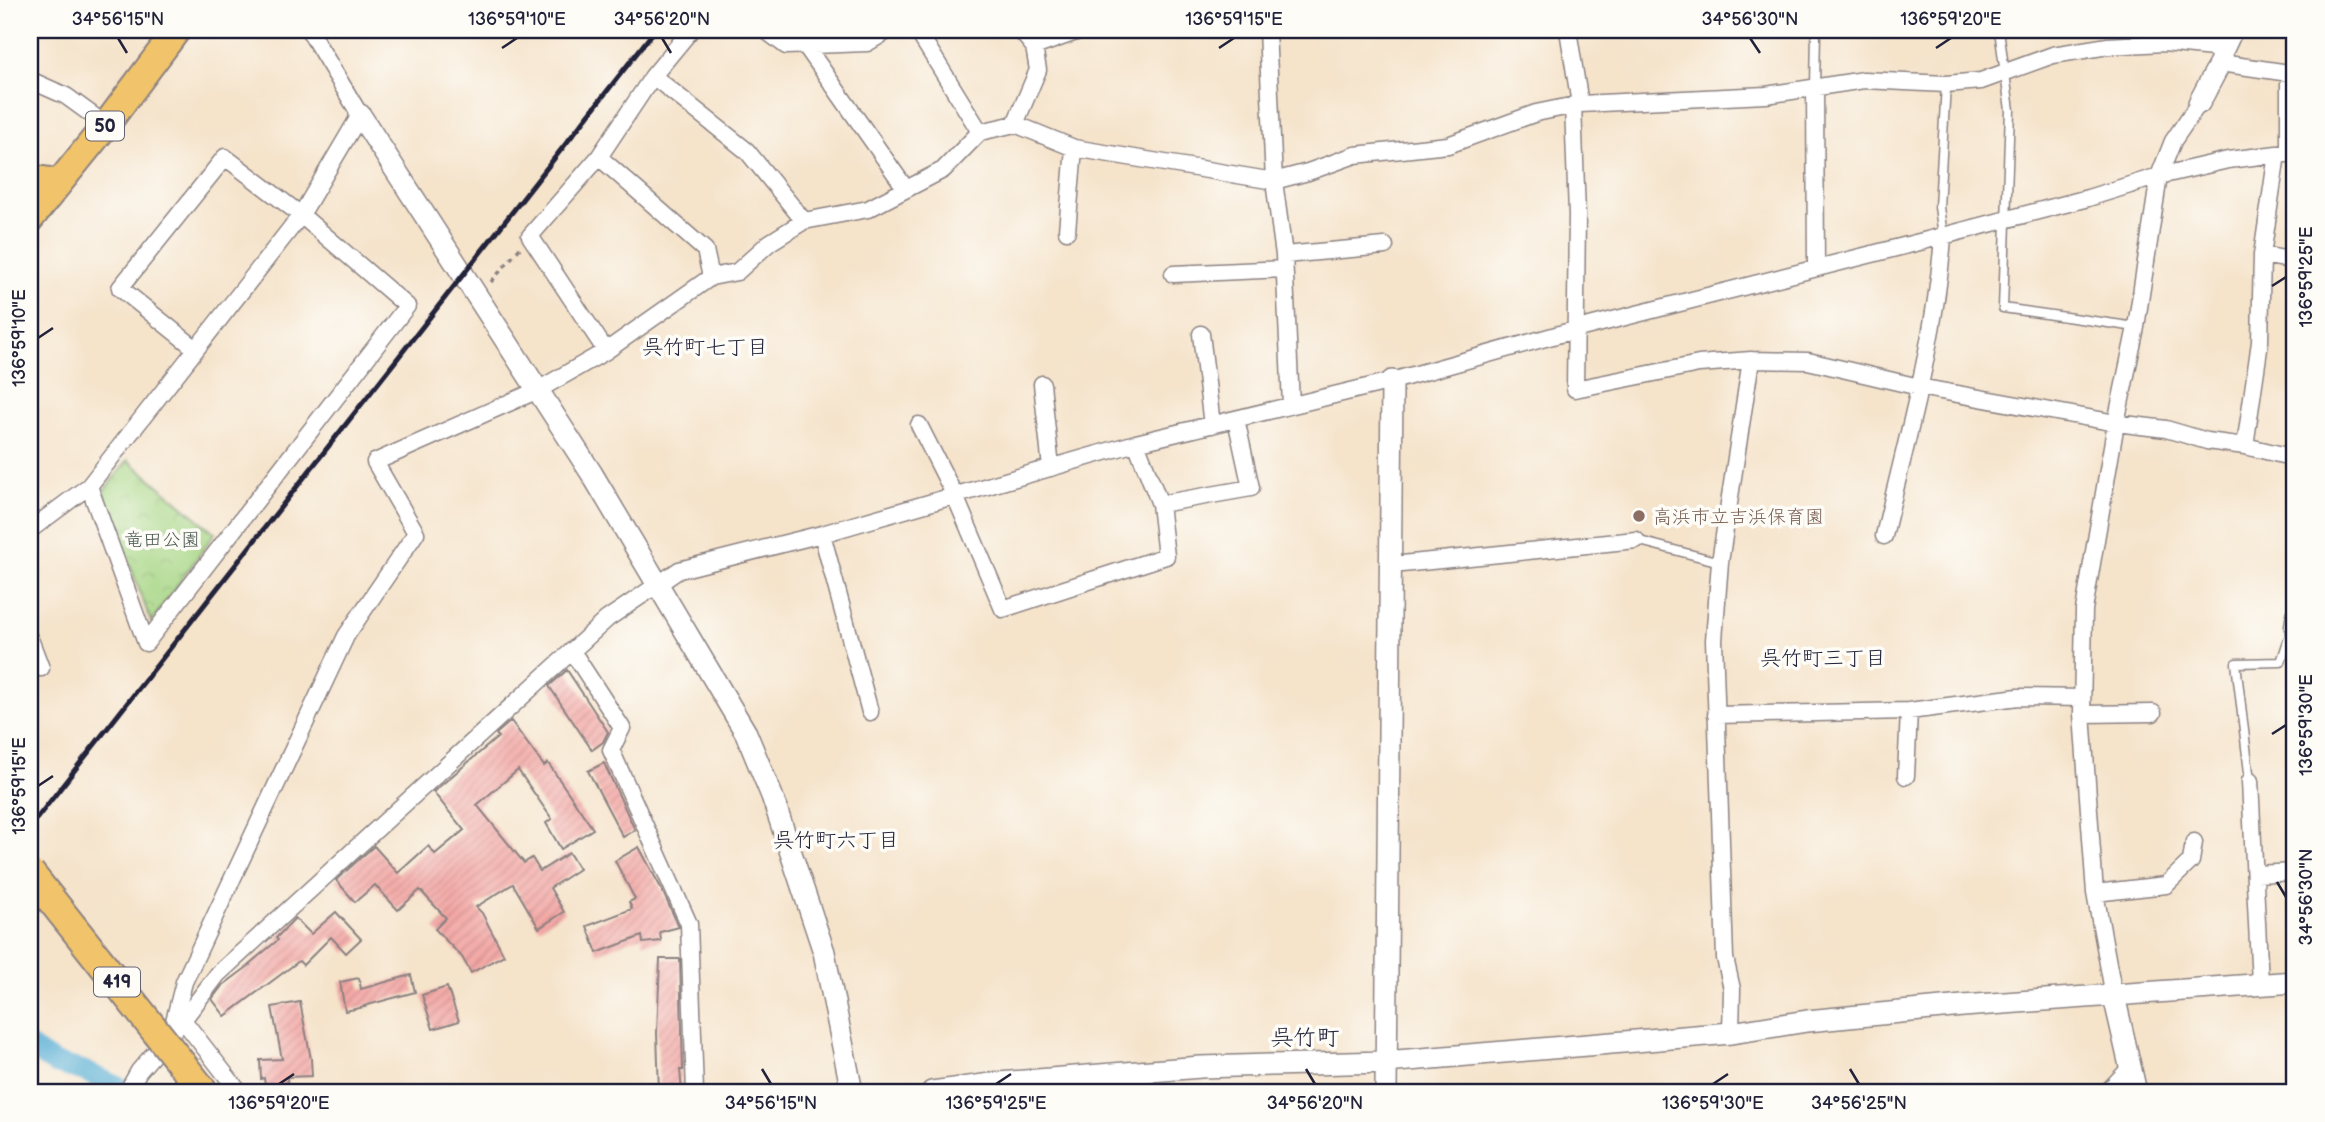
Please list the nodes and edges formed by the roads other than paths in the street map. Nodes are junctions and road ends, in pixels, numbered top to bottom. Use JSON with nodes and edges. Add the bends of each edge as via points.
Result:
{"nodes":[{"id":1,"x":177,"y":30,"type":"edge"},
{"id":2,"x":309,"y":30,"type":"edge"},
{"id":3,"x":691,"y":30,"type":"edge"},
{"id":4,"x":765,"y":30,"type":"edge"},
{"id":5,"x":889,"y":30,"type":"edge"},
{"id":6,"x":917,"y":30,"type":"edge"},
{"id":7,"x":1020,"y":30,"type":"edge"},
{"id":8,"x":1267,"y":30,"type":"edge"},
{"id":9,"x":1568,"y":30,"type":"edge"},
{"id":10,"x":1816,"y":30,"type":"edge"},
{"id":11,"x":1999,"y":30,"type":"edge"},
{"id":12,"x":1079,"y":31,"type":"edge"},
{"id":13,"x":2196,"y":38,"type":"edge"},
{"id":14,"x":805,"y":46,"type":"junction"},
{"id":15,"x":1034,"y":47,"type":"junction"},
{"id":16,"x":2225,"y":47,"type":"edge"},
{"id":17,"x":2004,"y":72,"type":"junction"},
{"id":18,"x":653,"y":76,"type":"junction"},
{"id":19,"x":30,"y":79,"type":"edge"},
{"id":20,"x":1945,"y":84,"type":"junction"},
{"id":21,"x":1815,"y":88,"type":"junction"},
{"id":22,"x":2199,"y":103,"type":"joint"},
{"id":23,"x":1576,"y":104,"type":"junction"},
{"id":24,"x":360,"y":115,"type":"junction"},
{"id":25,"x":1015,"y":124,"type":"junction"},
{"id":26,"x":106,"y":125,"type":"junction"},
{"id":27,"x":980,"y":132,"type":"junction"},
{"id":28,"x":1074,"y":148,"type":"junction"},
{"id":29,"x":2287,"y":154,"type":"edge"},
{"id":30,"x":599,"y":157,"type":"junction"},
{"id":31,"x":2159,"y":176,"type":"junction"},
{"id":32,"x":30,"y":179,"type":"edge"},
{"id":33,"x":1274,"y":181,"type":"junction"},
{"id":34,"x":57,"y":183,"type":"junction"},
{"id":35,"x":906,"y":189,"type":"junction"},
{"id":36,"x":301,"y":215,"type":"junction"},
{"id":37,"x":30,"y":219,"type":"edge"},
{"id":38,"x":2006,"y":219,"type":"junction"},
{"id":39,"x":804,"y":221,"type":"junction"},
{"id":40,"x":1067,"y":231,"type":"dead end"},
{"id":41,"x":1943,"y":236,"type":"junction"},
{"id":42,"x":1385,"y":246,"type":"dead end"},
{"id":43,"x":2262,"y":255,"type":"junction"},
{"id":44,"x":2295,"y":261,"type":"edge"},
{"id":45,"x":1284,"y":262,"type":"junction"},
{"id":46,"x":1816,"y":268,"type":"junction"},
{"id":47,"x":1173,"y":274,"type":"dead end"},
{"id":48,"x":711,"y":277,"type":"junction"},
{"id":49,"x":2136,"y":327,"type":"junction"},
{"id":50,"x":1574,"y":330,"type":"junction"},
{"id":51,"x":1201,"y":334,"type":"dead end"},
{"id":52,"x":196,"y":349,"type":"junction"},
{"id":53,"x":606,"y":351,"type":"junction"},
{"id":54,"x":1751,"y":359,"type":"junction"},
{"id":55,"x":1392,"y":381,"type":"junction"},
{"id":56,"x":1042,"y":384,"type":"dead end"},
{"id":57,"x":1919,"y":387,"type":"junction"},
{"id":58,"x":538,"y":390,"type":"junction"},
{"id":59,"x":1291,"y":405,"type":"junction"},
{"id":60,"x":1236,"y":419,"type":"junction"},
{"id":61,"x":2116,"y":422,"type":"junction"},
{"id":62,"x":919,"y":425,"type":"dead end"},
{"id":63,"x":1212,"y":425,"type":"junction"},
{"id":64,"x":1136,"y":443,"type":"junction"},
{"id":65,"x":2245,"y":446,"type":"junction"},
{"id":66,"x":2295,"y":458,"type":"edge"},
{"id":67,"x":1051,"y":468,"type":"junction"},
{"id":68,"x":89,"y":486,"type":"junction"},
{"id":69,"x":955,"y":496,"type":"junction"},
{"id":70,"x":1160,"y":504,"type":"junction"},
{"id":71,"x":30,"y":530,"type":"edge"},
{"id":72,"x":822,"y":534,"type":"junction"},
{"id":73,"x":1884,"y":536,"type":"dead end"},
{"id":74,"x":1636,"y":540,"type":"joint"},
{"id":75,"x":1720,"y":562,"type":"junction"},
{"id":76,"x":1392,"y":565,"type":"junction"},
{"id":77,"x":659,"y":586,"type":"junction"},
{"id":78,"x":2294,"y":619,"type":"edge"},
{"id":79,"x":30,"y":639,"type":"edge"},
{"id":80,"x":572,"y":651,"type":"junction"},
{"id":81,"x":41,"y":668,"type":"dead end"},
{"id":82,"x":2082,"y":706,"type":"junction"},
{"id":83,"x":1909,"y":711,"type":"junction"},
{"id":84,"x":870,"y":712,"type":"dead end"},
{"id":85,"x":2153,"y":713,"type":"dead end"},
{"id":86,"x":1716,"y":715,"type":"junction"},
{"id":87,"x":1906,"y":776,"type":"dead end"},
{"id":88,"x":2250,"y":781,"type":"joint"},
{"id":89,"x":2194,"y":842,"type":"dead end"},
{"id":90,"x":30,"y":873,"type":"edge"},
{"id":91,"x":2295,"y":873,"type":"edge"},
{"id":92,"x":2256,"y":874,"type":"junction"},
{"id":93,"x":2095,"y":893,"type":"junction"},
{"id":94,"x":2295,"y":982,"type":"edge"},
{"id":95,"x":2260,"y":984,"type":"junction"},
{"id":96,"x":2114,"y":996,"type":"junction"},
{"id":97,"x":183,"y":1020,"type":"junction"},
{"id":98,"x":171,"y":1033,"type":"junction"},
{"id":99,"x":1731,"y":1033,"type":"junction"},
{"id":100,"x":1385,"y":1062,"type":"junction"},
{"id":101,"x":2130,"y":1068,"type":"junction"},
{"id":102,"x":127,"y":1092,"type":"edge"},
{"id":103,"x":204,"y":1092,"type":"edge"},
{"id":104,"x":239,"y":1092,"type":"edge"},
{"id":105,"x":695,"y":1092,"type":"edge"},
{"id":106,"x":852,"y":1092,"type":"edge"},
{"id":107,"x":932,"y":1092,"type":"edge"},
{"id":108,"x":1386,"y":1092,"type":"edge"},
{"id":109,"x":2107,"y":1092,"type":"edge"},
{"id":110,"x":2136,"y":1092,"type":"edge"}],
"edges":[{"from":1,"to":26,"type":"main road","number":"50"},
{"from":2,"to":24,"type":"street"},
{"from":3,"to":18,"type":"street"},
{"from":4,"to":14,"type":"street","via":[[786,46]]},
{"from":5,"to":14,"type":"street","via":[[867,43]]},
{"from":6,"to":27,"type":"street"},
{"from":7,"to":15,"type":"street"},
{"from":8,"to":33,"type":"street"},
{"from":9,"to":23,"type":"street"},
{"from":10,"to":21,"type":"lane"},
{"from":11,"to":17,"type":"lane"},
{"from":12,"to":15,"type":"street"},
{"from":13,"to":16,"type":"street"},
{"from":13,"to":17,"type":"street","via":[[2053,55]]},
{"from":14,"to":35,"type":"street"},
{"from":15,"to":25,"type":"street","via":[[1038,70]]},
{"from":16,"to":22,"type":"street"},
{"from":16,"to":29,"type":"street","via":[[2288,74]]},
{"from":17,"to":20,"type":"street","via":[[1981,81]]},
{"from":17,"to":38,"type":"lane","via":[[2010,110]]},
{"from":18,"to":30,"type":"street"},
{"from":18,"to":39,"type":"street","via":[[747,150]]},
{"from":19,"to":26,"type":"street","via":[[65,96]]},
{"from":20,"to":21,"type":"street","via":[[1864,80]]},
{"from":20,"to":41,"type":"lane","via":[[1939,207]]},
{"from":21,"to":23,"type":"street","via":[[1766,95]]},
{"from":21,"to":46,"type":"street"},
{"from":22,"to":31,"type":"street","via":[[2173,141]]},
{"from":23,"to":33,"type":"street","via":[[1536,113],[1448,145],[1355,155]]},
{"from":23,"to":50,"type":"street"},
{"from":24,"to":36,"type":"street"},
{"from":24,"to":58,"type":"street"},
{"from":25,"to":27,"type":"street"},
{"from":25,"to":28,"type":"street"},
{"from":26,"to":34,"type":"main road","number":"50"},
{"from":27,"to":35,"type":"street","via":[[943,170]]},
{"from":28,"to":33,"type":"street"},
{"from":28,"to":40,"type":"street"},
{"from":29,"to":31,"type":"street","via":[[2228,160]]},
{"from":29,"to":43,"type":"street"},
{"from":30,"to":48,"type":"street","via":[[705,250]]},
{"from":30,"to":53,"type":"street","via":[[530,236]]},
{"from":31,"to":38,"type":"street"},
{"from":31,"to":49,"type":"street"},
{"from":32,"to":34,"type":"highway"},
{"from":33,"to":45,"type":"street"},
{"from":34,"to":37,"type":"main road","number":"50"},
{"from":35,"to":39,"type":"street","via":[[868,209]]},
{"from":36,"to":52,"type":"street"},
{"from":36,"to":52,"type":"street","via":[[225,157],[120,288]]},
{"from":36,"to":68,"type":"street","via":[[407,306],[146,643]]},
{"from":38,"to":41,"type":"street"},
{"from":38,"to":49,"type":"lane","via":[[2003,308]]},
{"from":39,"to":48,"type":"street","via":[[769,243],[737,272]]},
{"from":41,"to":46,"type":"street"},
{"from":41,"to":57,"type":"street","via":[[1940,287]]},
{"from":42,"to":45,"type":"street"},
{"from":43,"to":44,"type":"street"},
{"from":43,"to":65,"type":"street","via":[[2260,342]]},
{"from":45,"to":47,"type":"street"},
{"from":45,"to":59,"type":"street"},
{"from":46,"to":50,"type":"street"},
{"from":48,"to":53,"type":"street"},
{"from":49,"to":61,"type":"street"},
{"from":50,"to":54,"type":"street","via":[[1575,389],[1699,364]]},
{"from":50,"to":55,"type":"street"},
{"from":51,"to":63,"type":"street"},
{"from":52,"to":68,"type":"street"},
{"from":53,"to":58,"type":"street"},
{"from":54,"to":57,"type":"street","via":[[1808,360]]},
{"from":54,"to":75,"type":"street"},
{"from":55,"to":59,"type":"street"},
{"from":55,"to":76,"type":"street"},
{"from":56,"to":67,"type":"street"},
{"from":57,"to":61,"type":"street"},
{"from":57,"to":73,"type":"street"},
{"from":58,"to":77,"type":"street"},
{"from":58,"to":98,"type":"street","via":[[375,462],[416,533],[346,636],[184,982]]},
{"from":59,"to":60,"type":"street"},
{"from":60,"to":63,"type":"street"},
{"from":60,"to":70,"type":"street","via":[[1251,488]]},
{"from":61,"to":65,"type":"street"},
{"from":61,"to":82,"type":"street","via":[[2084,610]]},
{"from":62,"to":69,"type":"street"},
{"from":63,"to":64,"type":"street"},
{"from":64,"to":67,"type":"street"},
{"from":64,"to":70,"type":"street"},
{"from":65,"to":66,"type":"street"},
{"from":67,"to":69,"type":"street"},
{"from":68,"to":71,"type":"street"},
{"from":69,"to":70,"type":"street","via":[[1003,609],[1166,556]]},
{"from":69,"to":72,"type":"street"},
{"from":72,"to":77,"type":"street","via":[[679,570]]},
{"from":72,"to":84,"type":"street"},
{"from":74,"to":75,"type":"lane"},
{"from":74,"to":76,"type":"street"},
{"from":75,"to":86,"type":"street","via":[[1714,640]]},
{"from":76,"to":100,"type":"street"},
{"from":77,"to":80,"type":"street","via":[[607,619]]},
{"from":77,"to":106,"type":"street","via":[[746,733],[772,796],[824,952]]},
{"from":78,"to":88,"type":"lane","via":[[2281,662],[2236,663]]},
{"from":79,"to":81,"type":"street"},
{"from":80,"to":97,"type":"street","via":[[218,974]]},
{"from":80,"to":105,"type":"street","via":[[622,728],[611,750],[689,924]]},
{"from":82,"to":83,"type":"street","via":[[2018,697]]},
{"from":82,"to":85,"type":"street"},
{"from":82,"to":93,"type":"street"},
{"from":83,"to":86,"type":"street"},
{"from":83,"to":87,"type":"street"},
{"from":86,"to":99,"type":"street"},
{"from":88,"to":92,"type":"street"},
{"from":89,"to":93,"type":"street","via":[[2191,861],[2166,885]]},
{"from":90,"to":103,"type":"highway","number":"419","bridge":true},
{"from":91,"to":92,"type":"street"},
{"from":92,"to":95,"type":"street"},
{"from":93,"to":96,"type":"street"},
{"from":94,"to":95,"type":"street"},
{"from":95,"to":96,"type":"street"},
{"from":96,"to":99,"type":"street","via":[[1807,1021]]},
{"from":96,"to":101,"type":"street"},
{"from":97,"to":98,"type":"street"},
{"from":97,"to":104,"type":"street"},
{"from":98,"to":102,"type":"street"},
{"from":99,"to":100,"type":"street"},
{"from":100,"to":107,"type":"street","via":[[1201,1067]]},
{"from":100,"to":108,"type":"street"},
{"from":101,"to":109,"type":"street"},
{"from":101,"to":110,"type":"street"}]}
